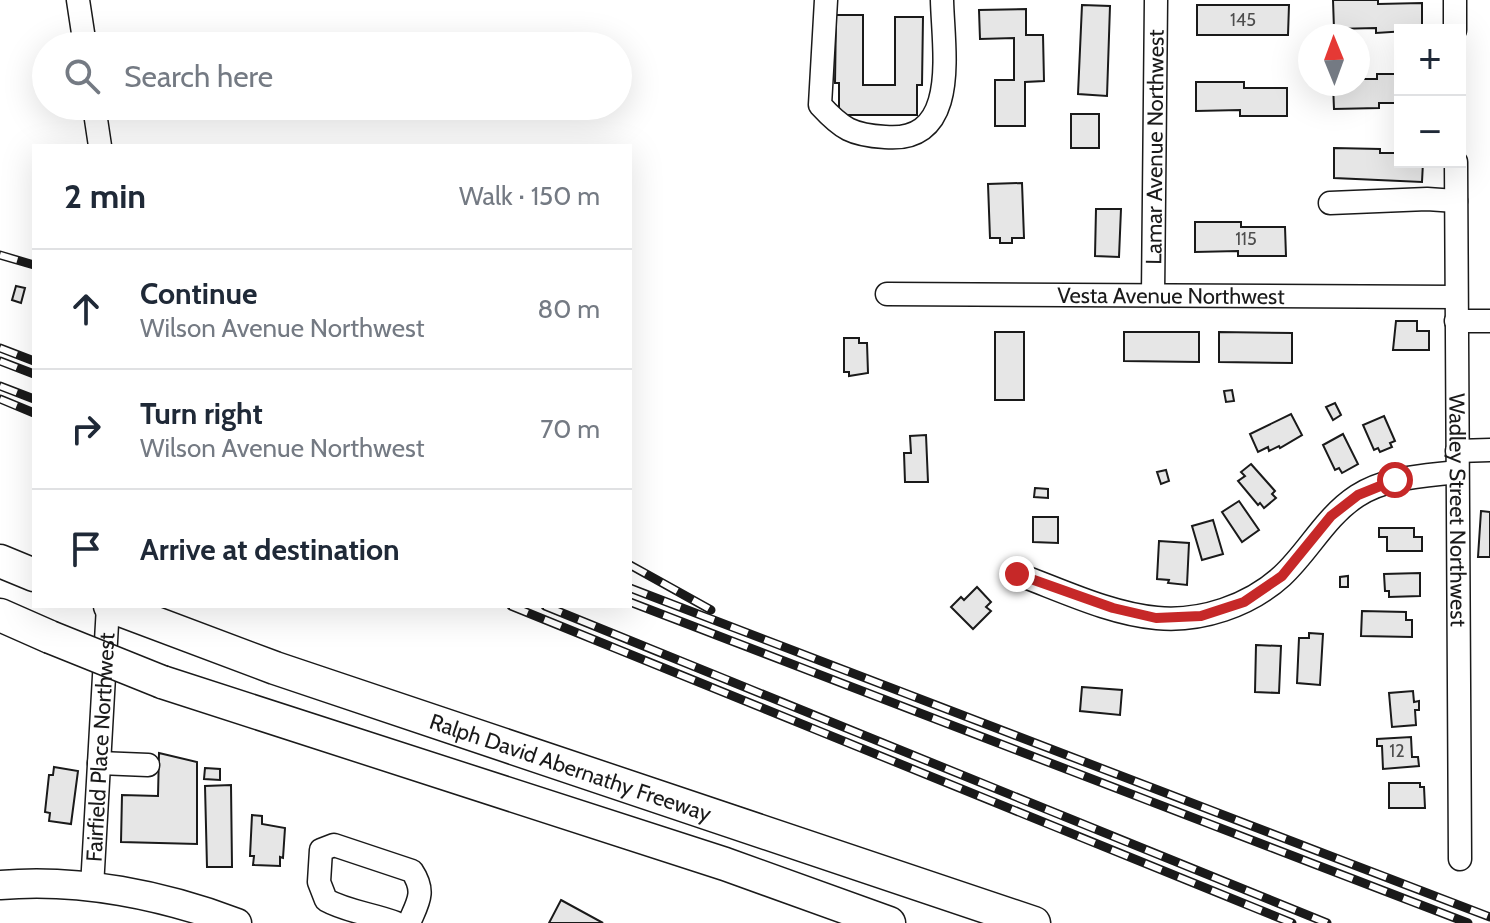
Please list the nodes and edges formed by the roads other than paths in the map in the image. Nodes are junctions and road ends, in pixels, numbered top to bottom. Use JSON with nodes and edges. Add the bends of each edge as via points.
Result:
{"nodes":[{"id":1,"x":78,"y":0,"type":"edge"},
{"id":2,"x":826,"y":0,"type":"edge"},
{"id":3,"x":942,"y":0,"type":"edge"},
{"id":4,"x":1156,"y":0,"type":"edge"},
{"id":5,"x":1455,"y":0,"type":"edge"},
{"id":6,"x":1455,"y":24,"type":"edge"},
{"id":7,"x":83,"y":32,"type":"edge"},
{"id":8,"x":96,"y":120,"type":"edge"},
{"id":9,"x":100,"y":144,"type":"edge"},
{"id":10,"x":1456,"y":168,"type":"edge"},
{"id":11,"x":1456,"y":201,"type":"junction"},
{"id":12,"x":1330,"y":203,"type":"dead end"},
{"id":13,"x":887,"y":294,"type":"dead end"},
{"id":14,"x":1153,"y":295,"type":"junction"},
{"id":15,"x":1456,"y":297,"type":"junction"},
{"id":16,"x":1456,"y":321,"type":"junction"},
{"id":17,"x":1490,"y":321,"type":"edge"},
{"id":18,"x":1490,"y":450,"type":"edge"},
{"id":19,"x":1457,"y":462,"type":"junction"},
{"id":20,"x":0,"y":561,"type":"edge"},
{"id":21,"x":32,"y":574,"type":"edge"},
{"id":22,"x":1017,"y":574,"type":"dead end"},
{"id":23,"x":109,"y":608,"type":"edge"},
{"id":24,"x":114,"y":608,"type":"edge"},
{"id":25,"x":0,"y":615,"type":"edge"},
{"id":26,"x":99,"y":763,"type":"junction"},
{"id":27,"x":148,"y":765,"type":"dead end"},
{"id":28,"x":1460,"y":859,"type":"dead end"},
{"id":29,"x":0,"y":885,"type":"edge"},
{"id":30,"x":92,"y":887,"type":"junction"},
{"id":31,"x":237,"y":923,"type":"edge"},
{"id":32,"x":396,"y":923,"type":"edge"},
{"id":33,"x":409,"y":923,"type":"edge"},
{"id":34,"x":889,"y":923,"type":"edge"},
{"id":35,"x":1034,"y":923,"type":"edge"}],
"edges":[{"from":1,"to":7,"type":"street"},
{"from":2,"to":3,"type":"street","via":[[820,105],[850,133],[889,138],[917,134],[928,126],[942,99]]},
{"from":4,"to":14,"type":"street","name":"Lamar Avenue Northwest"},
{"from":5,"to":6,"type":"street"},
{"from":8,"to":9,"type":"street"},
{"from":10,"to":11,"type":"street","name":"Wadley Street Northwest"},
{"from":11,"to":12,"type":"street"},
{"from":11,"to":15,"type":"street","name":"Wadley Street Northwest"},
{"from":13,"to":14,"type":"street","name":"Vesta Avenue Northwest"},
{"from":14,"to":15,"type":"street","name":"Vesta Avenue Northwest"},
{"from":15,"to":16,"type":"street","name":"Wadley Street Northwest"},
{"from":16,"to":17,"type":"street"},
{"from":16,"to":19,"type":"street","name":"Wadley Street Northwest"},
{"from":18,"to":19,"type":"street"},
{"from":19,"to":22,"type":"street","via":[[1358,495],[1331,516],[1282,576],[1244,602],[1201,616],[1156,618]]},
{"from":19,"to":28,"type":"street","name":"Wadley Street Northwest"},
{"from":20,"to":21,"type":"highway"},
{"from":23,"to":26,"type":"street","name":"Fairfield Place Northwest"},
{"from":24,"to":35,"type":"highway","name":"Ralph David Abernathy Freeway","via":[[290,673]]},
{"from":25,"to":34,"type":"highway","name":"Ralph David Abernathy Freeway","bridge":true,"via":[[162,682],[725,864]]},
{"from":26,"to":27,"type":"street"},
{"from":26,"to":30,"type":"street","name":"Fairfield Place Northwest"},
{"from":29,"to":30,"type":"main road"},
{"from":30,"to":31,"type":"main road","via":[[160,899]]},
{"from":32,"to":33,"type":"street","via":[[326,900],[319,882],[321,850],[334,845],[412,871],[420,897]]}]}
